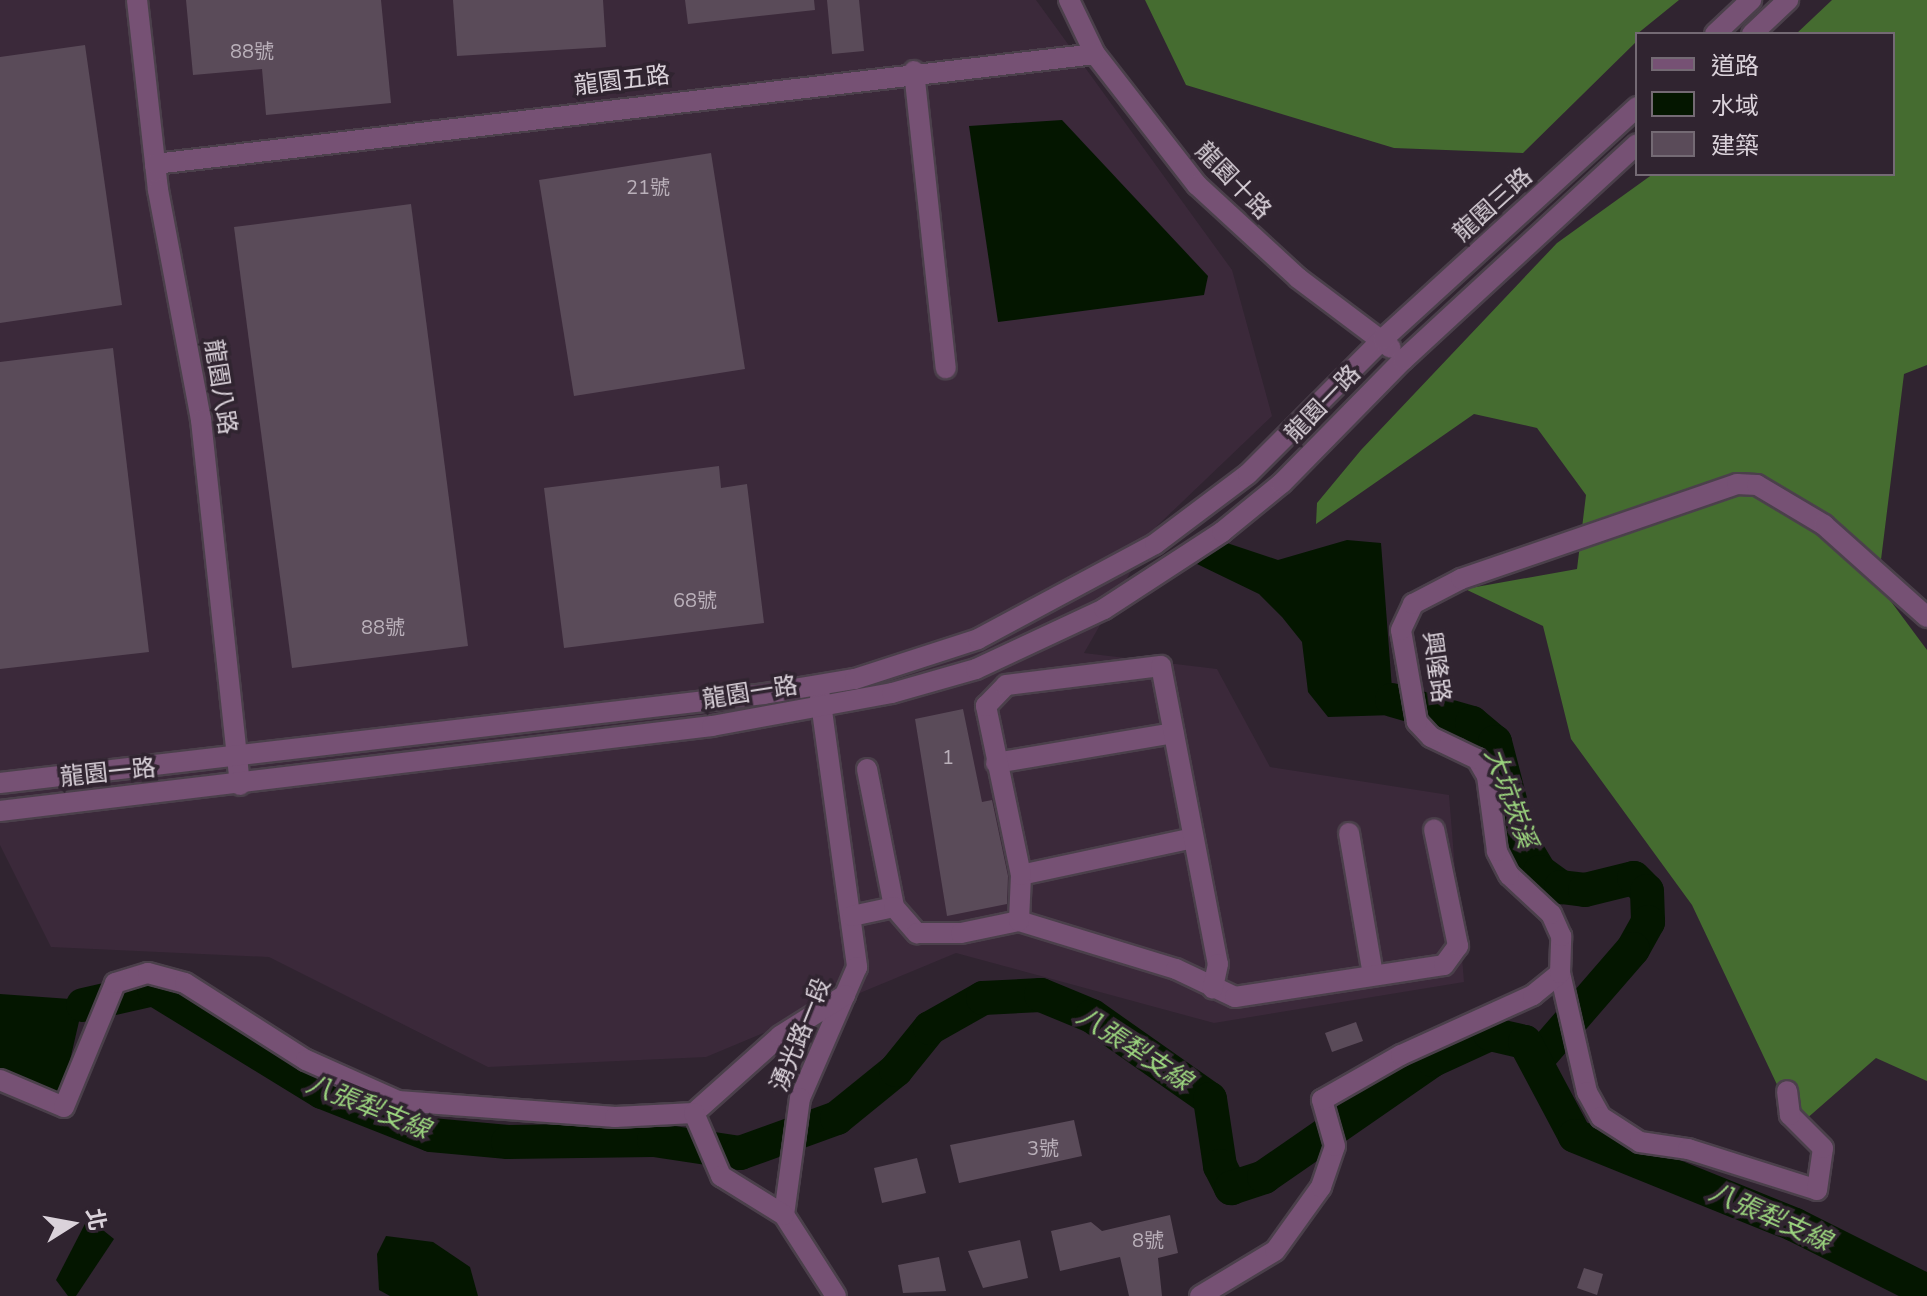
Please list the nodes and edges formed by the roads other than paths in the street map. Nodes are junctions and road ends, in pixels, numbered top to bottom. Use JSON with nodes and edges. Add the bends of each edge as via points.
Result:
{"nodes":[{"id":1,"x":137,"y":0,"type":"edge"},
{"id":2,"x":1069,"y":0,"type":"edge"},
{"id":3,"x":1751,"y":0,"type":"edge"},
{"id":4,"x":1788,"y":0,"type":"edge"},
{"id":5,"x":1717,"y":32,"type":"edge"},
{"id":6,"x":1754,"y":32,"type":"edge"},
{"id":7,"x":1095,"y":54,"type":"junction"},
{"id":8,"x":914,"y":71,"type":"junction"},
{"id":9,"x":1635,"y":109,"type":"edge"},
{"id":10,"x":1635,"y":146,"type":"edge"},
{"id":11,"x":155,"y":164,"type":"junction"},
{"id":12,"x":1383,"y":339,"type":"junction"},
{"id":13,"x":1403,"y":360,"type":"junction"},
{"id":14,"x":946,"y":368,"type":"dead end"},
{"id":15,"x":1927,"y":617,"type":"edge"},
{"id":16,"x":819,"y":685,"type":"junction"},
{"id":17,"x":821,"y":708,"type":"junction"},
{"id":18,"x":1173,"y":733,"type":"junction"},
{"id":19,"x":236,"y":755,"type":"junction"},
{"id":20,"x":996,"y":763,"type":"junction"},
{"id":21,"x":867,"y":769,"type":"dead end"},
{"id":22,"x":0,"y":783,"type":"edge"},
{"id":23,"x":240,"y":785,"type":"junction"},
{"id":24,"x":0,"y":811,"type":"edge"},
{"id":25,"x":1434,"y":829,"type":"dead end"},
{"id":26,"x":1349,"y":833,"type":"dead end"},
{"id":27,"x":1193,"y":838,"type":"junction"},
{"id":28,"x":1021,"y":875,"type":"junction"},
{"id":29,"x":894,"y":907,"type":"junction"},
{"id":30,"x":852,"y":916,"type":"junction"},
{"id":31,"x":1019,"y":921,"type":"junction"},
{"id":32,"x":1560,"y":973,"type":"junction"},
{"id":33,"x":1373,"y":975,"type":"junction"},
{"id":34,"x":1213,"y":988,"type":"junction"},
{"id":35,"x":845,"y":995,"type":"junction"},
{"id":36,"x":0,"y":1080,"type":"edge"},
{"id":37,"x":1787,"y":1091,"type":"dead end"},
{"id":38,"x":694,"y":1113,"type":"junction"},
{"id":39,"x":784,"y":1215,"type":"junction"},
{"id":40,"x":836,"y":1296,"type":"edge"},
{"id":41,"x":1200,"y":1296,"type":"edge"}],
"edges":[{"from":1,"to":11,"type":"street","name":"龍園八路"},
{"from":2,"to":7,"type":"street","name":"龍園十路"},
{"from":3,"to":5,"type":"street"},
{"from":4,"to":6,"type":"street"},
{"from":7,"to":8,"type":"street","name":"龍園五路"},
{"from":7,"to":12,"type":"street","name":"龍園十路","via":[[1147,128],[1207,195],[1298,278]]},
{"from":8,"to":11,"type":"street","name":"龍園五路"},
{"from":8,"to":14,"type":"street"},
{"from":9,"to":12,"type":"street","name":"龍園三路"},
{"from":10,"to":13,"type":"street"},
{"from":11,"to":19,"type":"street","name":"龍園八路","via":[[201,420]]},
{"from":12,"to":13,"type":"street","name":"龍園十路"},
{"from":12,"to":16,"type":"street","name":"龍園一路","via":[[1248,474],[1155,544],[978,639]]},
{"from":13,"to":17,"type":"street","name":"龍園一路","via":[[1282,483],[1139,588],[976,669]]},
{"from":15,"to":32,"type":"street","name":"興隆路","via":[[1824,525],[1757,485],[1737,484],[1461,579],[1413,604],[1401,630],[1417,722],[1431,737],[1477,759],[1487,776],[1497,851],[1509,875],[1551,914],[1561,936]]},
{"from":16,"to":17,"type":"street","name":"湧光路一段"},
{"from":16,"to":19,"type":"street","name":"龍園一路"},
{"from":17,"to":23,"type":"street","name":"龍園一路"},
{"from":17,"to":30,"type":"street","name":"湧光路一段"},
{"from":18,"to":20,"type":"street"},
{"from":18,"to":20,"type":"street","via":[[1161,666],[1006,685],[986,706]]},
{"from":18,"to":27,"type":"street"},
{"from":19,"to":22,"type":"street","name":"龍園一路"},
{"from":19,"to":23,"type":"street","name":"龍園八路"},
{"from":20,"to":28,"type":"street"},
{"from":21,"to":29,"type":"street"},
{"from":23,"to":24,"type":"street","name":"龍園一路"},
{"from":25,"to":33,"type":"street","via":[[1458,946],[1444,965]]},
{"from":26,"to":33,"type":"street"},
{"from":27,"to":28,"type":"street"},
{"from":27,"to":34,"type":"street","via":[[1218,964]]},
{"from":28,"to":31,"type":"street"},
{"from":29,"to":30,"type":"street"},
{"from":29,"to":31,"type":"street","via":[[917,933],[961,933]]},
{"from":30,"to":35,"type":"street","name":"湧光路一段","via":[[857,967]]},
{"from":31,"to":34,"type":"street","via":[[1176,969]]},
{"from":32,"to":37,"type":"street","name":"興隆路","via":[[1563,1005],[1601,1117],[1640,1142],[1688,1149],[1817,1190],[1823,1148],[1790,1115]]},
{"from":32,"to":41,"type":"street","via":[[1533,995],[1401,1055],[1322,1100],[1335,1146],[1321,1187],[1275,1251]]},
{"from":33,"to":34,"type":"street","via":[[1235,997]]},
{"from":35,"to":38,"type":"street","via":[[780,1036]]},
{"from":35,"to":39,"type":"street","name":"湧光路一段","via":[[800,1098]]},
{"from":36,"to":38,"type":"street","via":[[64,1107],[75,1092],[95,1021],[115,983],[148,973],[185,983],[306,1060],[398,1101],[615,1117]]},
{"from":38,"to":39,"type":"street","via":[[721,1176]]},
{"from":39,"to":40,"type":"street"}]}
